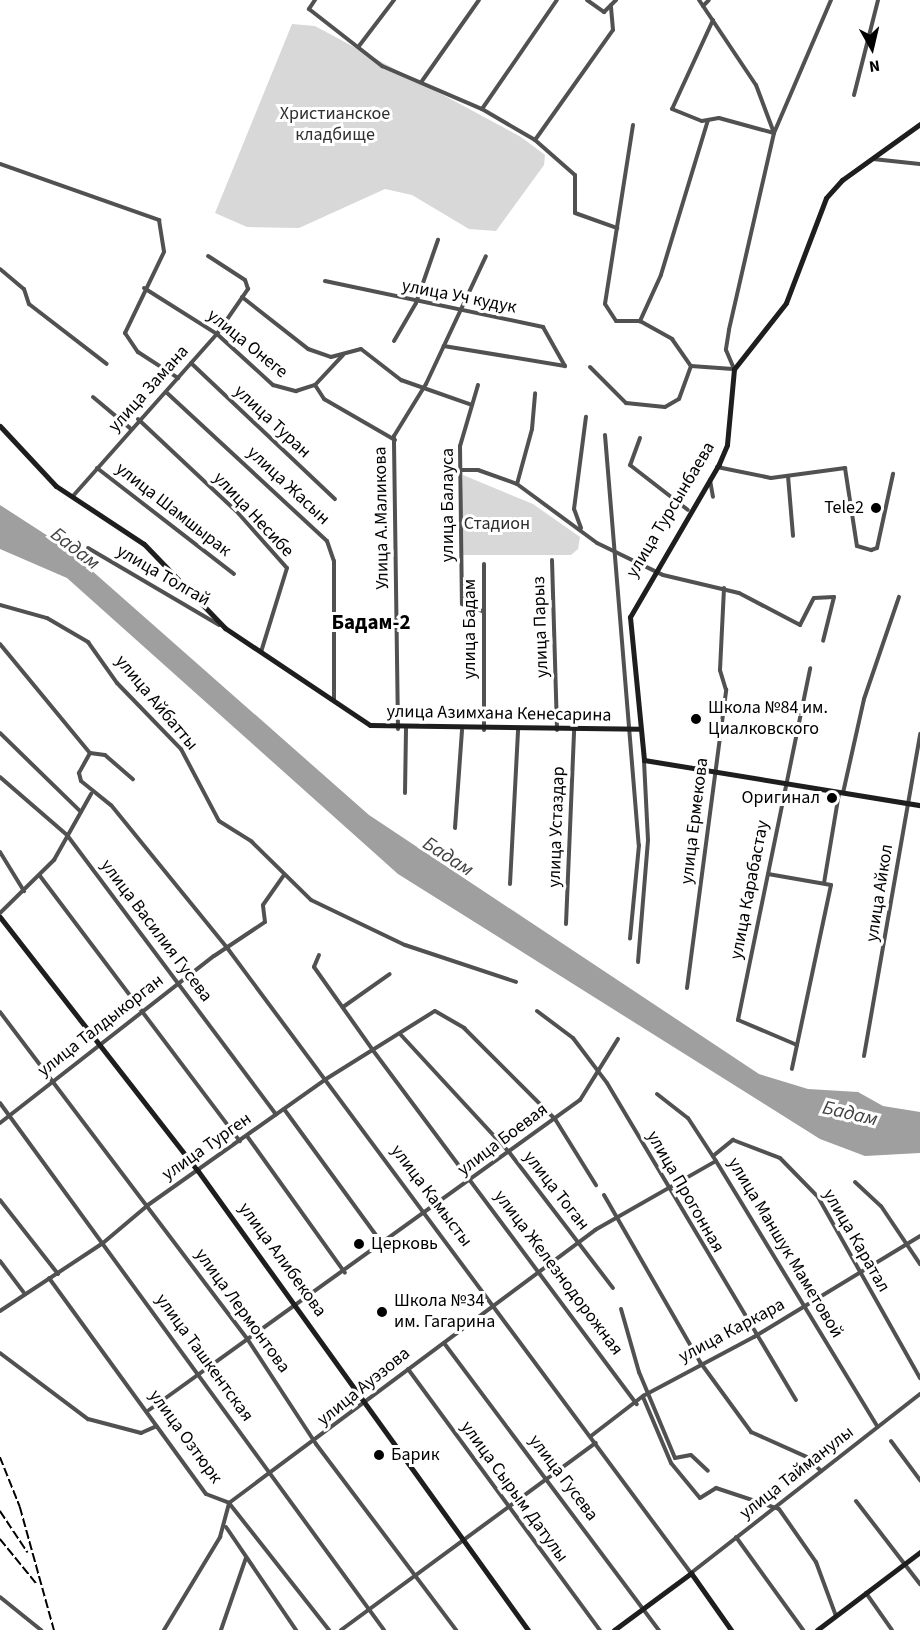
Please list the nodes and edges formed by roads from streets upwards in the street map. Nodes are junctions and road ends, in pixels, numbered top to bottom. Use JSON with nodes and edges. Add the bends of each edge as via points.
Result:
{"nodes":[{"id":1,"x":315,"y":0,"type":"edge"},
{"id":2,"x":394,"y":0,"type":"edge"},
{"id":3,"x":479,"y":0,"type":"edge"},
{"id":4,"x":557,"y":0,"type":"edge"},
{"id":5,"x":587,"y":0,"type":"edge"},
{"id":6,"x":616,"y":0,"type":"edge"},
{"id":7,"x":699,"y":0,"type":"edge"},
{"id":8,"x":709,"y":0,"type":"edge"},
{"id":9,"x":831,"y":0,"type":"edge"},
{"id":10,"x":878,"y":0,"type":"edge"},
{"id":11,"x":611,"y":5,"type":"junction"},
{"id":12,"x":703,"y":6,"type":"junction"},
{"id":13,"x":713,"y":20,"type":"junction"},
{"id":14,"x":359,"y":46,"type":"junction"},
{"id":15,"x":422,"y":81,"type":"junction"},
{"id":16,"x":854,"y":95,"type":"dead end"},
{"id":17,"x":482,"y":109,"type":"junction"},
{"id":18,"x":708,"y":120,"type":"junction"},
{"id":19,"x":920,"y":124,"type":"edge"},
{"id":20,"x":633,"y":125,"type":"dead end"},
{"id":21,"x":774,"y":133,"type":"junction"},
{"id":22,"x":535,"y":140,"type":"junction"},
{"id":23,"x":872,"y":159,"type":"junction"},
{"id":24,"x":0,"y":164,"type":"edge"},
{"id":25,"x":920,"y":164,"type":"edge"},
{"id":26,"x":617,"y":228,"type":"junction"},
{"id":27,"x":438,"y":240,"type":"dead end"},
{"id":28,"x":208,"y":256,"type":"dead end"},
{"id":29,"x":486,"y":256,"type":"dead end"},
{"id":30,"x":0,"y":269,"type":"edge"},
{"id":31,"x":325,"y":281,"type":"dead end"},
{"id":32,"x":144,"y":288,"type":"junction"},
{"id":33,"x":242,"y":297,"type":"junction"},
{"id":34,"x":416,"y":303,"type":"junction"},
{"id":35,"x":460,"y":312,"type":"junction"},
{"id":36,"x":640,"y":321,"type":"junction"},
{"id":37,"x":217,"y":334,"type":"junction"},
{"id":38,"x":394,"y":341,"type":"dead end"},
{"id":39,"x":444,"y":346,"type":"junction"},
{"id":40,"x":344,"y":354,"type":"junction"},
{"id":41,"x":191,"y":363,"type":"junction"},
{"id":42,"x":107,"y":364,"type":"dead end"},
{"id":43,"x":691,"y":366,"type":"junction"},
{"id":44,"x":590,"y":367,"type":"dead end"},
{"id":45,"x":734,"y":369,"type":"junction"},
{"id":46,"x":178,"y":378,"type":"junction"},
{"id":47,"x":315,"y":385,"type":"junction"},
{"id":48,"x":478,"y":385,"type":"dead end"},
{"id":49,"x":422,"y":390,"type":"junction"},
{"id":50,"x":166,"y":392,"type":"junction"},
{"id":51,"x":534,"y":393,"type":"dead end"},
{"id":52,"x":93,"y":397,"type":"dead end"},
{"id":53,"x":472,"y":405,"type":"junction"},
{"id":54,"x":586,"y":417,"type":"dead end"},
{"id":55,"x":138,"y":419,"type":"junction"},
{"id":56,"x":0,"y":426,"type":"edge"},
{"id":57,"x":130,"y":428,"type":"junction"},
{"id":58,"x":605,"y":435,"type":"dead end"},
{"id":59,"x":640,"y":438,"type":"dead end"},
{"id":60,"x":394,"y":440,"type":"junction"},
{"id":61,"x":717,"y":466,"type":"junction"},
{"id":62,"x":97,"y":468,"type":"junction"},
{"id":63,"x":460,"y":470,"type":"junction"},
{"id":64,"x":893,"y":474,"type":"dead end"},
{"id":65,"x":788,"y":476,"type":"junction"},
{"id":66,"x":709,"y":477,"type":"junction"},
{"id":67,"x":517,"y":484,"type":"junction"},
{"id":68,"x":72,"y":496,"type":"junction"},
{"id":69,"x":713,"y":497,"type":"dead end"},
{"id":70,"x":335,"y":499,"type":"dead end"},
{"id":71,"x":688,"y":510,"type":"junction"},
{"id":72,"x":581,"y":530,"type":"junction"},
{"id":73,"x":792,"y":536,"type":"dead end"},
{"id":74,"x":88,"y":548,"type":"dead end"},
{"id":75,"x":615,"y":549,"type":"junction"},
{"id":76,"x":552,"y":560,"type":"dead end"},
{"id":77,"x":484,"y":564,"type":"dead end"},
{"id":78,"x":653,"y":570,"type":"junction"},
{"id":79,"x":234,"y":574,"type":"dead end"},
{"id":80,"x":724,"y":588,"type":"junction"},
{"id":81,"x":899,"y":597,"type":"dead end"},
{"id":82,"x":0,"y":605,"type":"edge"},
{"id":83,"x":482,"y":611,"type":"junction"},
{"id":84,"x":225,"y":628,"type":"junction"},
{"id":85,"x":823,"y":641,"type":"dead end"},
{"id":86,"x":0,"y":644,"type":"edge"},
{"id":87,"x":261,"y":652,"type":"junction"},
{"id":88,"x":810,"y":668,"type":"dead end"},
{"id":89,"x":334,"y":699,"type":"junction"},
{"id":90,"x":398,"y":729,"type":"junction"},
{"id":91,"x":406,"y":729,"type":"junction"},
{"id":92,"x":462,"y":729,"type":"junction"},
{"id":93,"x":640,"y":729,"type":"junction"},
{"id":94,"x":484,"y":730,"type":"junction"},
{"id":95,"x":519,"y":730,"type":"junction"},
{"id":96,"x":558,"y":730,"type":"junction"},
{"id":97,"x":629,"y":730,"type":"junction"},
{"id":98,"x":574,"y":731,"type":"junction"},
{"id":99,"x":0,"y":733,"type":"edge"},
{"id":100,"x":920,"y":734,"type":"edge"},
{"id":101,"x":90,"y":753,"type":"junction"},
{"id":102,"x":644,"y":760,"type":"junction"},
{"id":103,"x":715,"y":772,"type":"junction"},
{"id":104,"x":0,"y":777,"type":"edge"},
{"id":105,"x":133,"y":779,"type":"dead end"},
{"id":106,"x":784,"y":784,"type":"junction"},
{"id":107,"x":405,"y":793,"type":"dead end"},
{"id":108,"x":841,"y":793,"type":"junction"},
{"id":109,"x":92,"y":794,"type":"junction"},
{"id":110,"x":905,"y":803,"type":"junction"},
{"id":111,"x":920,"y":805,"type":"edge"},
{"id":112,"x":81,"y":812,"type":"junction"},
{"id":113,"x":455,"y":828,"type":"dead end"},
{"id":114,"x":67,"y":835,"type":"junction"},
{"id":115,"x":0,"y":852,"type":"edge"},
{"id":116,"x":768,"y":874,"type":"junction"},
{"id":117,"x":284,"y":875,"type":"junction"},
{"id":118,"x":40,"y":876,"type":"junction"},
{"id":119,"x":510,"y":884,"type":"dead end"},
{"id":120,"x":824,"y":884,"type":"junction"},
{"id":121,"x":24,"y":891,"type":"junction"},
{"id":122,"x":0,"y":915,"type":"edge"},
{"id":123,"x":566,"y":924,"type":"dead end"},
{"id":124,"x":630,"y":939,"type":"dead end"},
{"id":125,"x":228,"y":949,"type":"junction"},
{"id":126,"x":319,"y":955,"type":"dead end"},
{"id":127,"x":638,"y":962,"type":"dead end"},
{"id":128,"x":390,"y":974,"type":"dead end"},
{"id":129,"x":179,"y":982,"type":"junction"},
{"id":130,"x":516,"y":982,"type":"dead end"},
{"id":131,"x":687,"y":988,"type":"dead end"},
{"id":132,"x":343,"y":1006,"type":"junction"},
{"id":133,"x":537,"y":1011,"type":"dead end"},
{"id":134,"x":0,"y":1012,"type":"edge"},
{"id":135,"x":141,"y":1012,"type":"junction"},
{"id":136,"x":401,"y":1035,"type":"junction"},
{"id":137,"x":618,"y":1040,"type":"dead end"},
{"id":138,"x":99,"y":1044,"type":"junction"},
{"id":139,"x":797,"y":1045,"type":"junction"},
{"id":140,"x":372,"y":1049,"type":"junction"},
{"id":141,"x":864,"y":1056,"type":"dead end"},
{"id":142,"x":792,"y":1069,"type":"dead end"},
{"id":143,"x":597,"y":1076,"type":"junction"},
{"id":144,"x":326,"y":1079,"type":"junction"},
{"id":145,"x":53,"y":1081,"type":"junction"},
{"id":146,"x":657,"y":1094,"type":"dead end"},
{"id":147,"x":0,"y":1103,"type":"edge"},
{"id":148,"x":284,"y":1109,"type":"junction"},
{"id":149,"x":276,"y":1114,"type":"junction"},
{"id":150,"x":9,"y":1115,"type":"junction"},
{"id":151,"x":555,"y":1119,"type":"junction"},
{"id":152,"x":0,"y":1123,"type":"edge"},
{"id":153,"x":247,"y":1136,"type":"junction"},
{"id":154,"x":240,"y":1141,"type":"junction"},
{"id":155,"x":509,"y":1152,"type":"junction"},
{"id":156,"x":715,"y":1159,"type":"junction"},
{"id":157,"x":198,"y":1171,"type":"junction"},
{"id":158,"x":472,"y":1180,"type":"junction"},
{"id":159,"x":855,"y":1182,"type":"dead end"},
{"id":160,"x":596,"y":1185,"type":"dead end"},
{"id":161,"x":669,"y":1189,"type":"junction"},
{"id":162,"x":604,"y":1195,"type":"dead end"},
{"id":163,"x":0,"y":1200,"type":"edge"},
{"id":164,"x":148,"y":1205,"type":"junction"},
{"id":165,"x":426,"y":1215,"type":"junction"},
{"id":166,"x":618,"y":1217,"type":"junction"},
{"id":167,"x":920,"y":1236,"type":"edge"},
{"id":168,"x":580,"y":1242,"type":"junction"},
{"id":169,"x":103,"y":1243,"type":"junction"},
{"id":170,"x":908,"y":1244,"type":"junction"},
{"id":171,"x":383,"y":1245,"type":"junction"},
{"id":172,"x":1,"y":1263,"type":"edge"},
{"id":173,"x":920,"y":1264,"type":"edge"},
{"id":174,"x":541,"y":1271,"type":"junction"},
{"id":175,"x":345,"y":1273,"type":"junction"},
{"id":176,"x":58,"y":1274,"type":"junction"},
{"id":177,"x":858,"y":1274,"type":"junction"},
{"id":178,"x":49,"y":1278,"type":"junction"},
{"id":179,"x":613,"y":1288,"type":"dead end"},
{"id":180,"x":23,"y":1292,"type":"junction"},
{"id":181,"x":297,"y":1306,"type":"junction"},
{"id":182,"x":496,"y":1306,"type":"junction"},
{"id":183,"x":805,"y":1306,"type":"junction"},
{"id":184,"x":621,"y":1309,"type":"dead end"},
{"id":185,"x":0,"y":1311,"type":"edge"},
{"id":186,"x":754,"y":1337,"type":"junction"},
{"id":187,"x":248,"y":1340,"type":"junction"},
{"id":188,"x":444,"y":1343,"type":"junction"},
{"id":189,"x":0,"y":1353,"type":"edge"},
{"id":190,"x":700,"y":1362,"type":"junction"},
{"id":191,"x":408,"y":1369,"type":"junction"},
{"id":192,"x":200,"y":1373,"type":"junction"},
{"id":193,"x":920,"y":1378,"type":"edge"},
{"id":194,"x":648,"y":1393,"type":"junction"},
{"id":195,"x":920,"y":1394,"type":"edge"},
{"id":196,"x":642,"y":1396,"type":"junction"},
{"id":197,"x":796,"y":1400,"type":"dead end"},
{"id":198,"x":364,"y":1403,"type":"junction"},
{"id":199,"x":637,"y":1404,"type":"junction"},
{"id":200,"x":149,"y":1410,"type":"junction"},
{"id":201,"x":157,"y":1426,"type":"junction"},
{"id":202,"x":878,"y":1427,"type":"junction"},
{"id":203,"x":591,"y":1436,"type":"junction"},
{"id":204,"x":891,"y":1441,"type":"dead end"},
{"id":205,"x":596,"y":1443,"type":"junction"},
{"id":206,"x":316,"y":1444,"type":"junction"},
{"id":207,"x":821,"y":1471,"type":"junction"},
{"id":208,"x":708,"y":1472,"type":"dead end"},
{"id":209,"x":271,"y":1475,"type":"junction"},
{"id":210,"x":547,"y":1479,"type":"junction"},
{"id":211,"x":920,"y":1479,"type":"edge"},
{"id":212,"x":856,"y":1501,"type":"dead end"},
{"id":213,"x":229,"y":1503,"type":"junction"},
{"id":214,"x":509,"y":1508,"type":"junction"},
{"id":215,"x":779,"y":1509,"type":"junction"},
{"id":216,"x":225,"y":1527,"type":"junction"},
{"id":217,"x":736,"y":1537,"type":"junction"},
{"id":218,"x":464,"y":1540,"type":"junction"},
{"id":219,"x":920,"y":1552,"type":"edge"},
{"id":220,"x":246,"y":1558,"type":"junction"},
{"id":221,"x":904,"y":1564,"type":"junction"},
{"id":222,"x":413,"y":1573,"type":"junction"},
{"id":223,"x":692,"y":1573,"type":"junction"},
{"id":224,"x":920,"y":1584,"type":"edge"},
{"id":225,"x":866,"y":1593,"type":"junction"},
{"id":226,"x":0,"y":1597,"type":"edge"},
{"id":227,"x":368,"y":1608,"type":"junction"},
{"id":228,"x":642,"y":1609,"type":"junction"},
{"id":229,"x":836,"y":1616,"type":"junction"},
{"id":230,"x":41,"y":1630,"type":"edge"},
{"id":231,"x":164,"y":1630,"type":"edge"},
{"id":232,"x":221,"y":1630,"type":"edge"},
{"id":233,"x":296,"y":1630,"type":"edge"},
{"id":234,"x":329,"y":1630,"type":"edge"},
{"id":235,"x":340,"y":1630,"type":"edge"},
{"id":236,"x":384,"y":1630,"type":"edge"},
{"id":237,"x":456,"y":1630,"type":"edge"},
{"id":238,"x":528,"y":1630,"type":"edge"},
{"id":239,"x":600,"y":1630,"type":"edge"},
{"id":240,"x":614,"y":1630,"type":"edge"},
{"id":241,"x":659,"y":1630,"type":"edge"},
{"id":242,"x":731,"y":1630,"type":"edge"},
{"id":243,"x":803,"y":1630,"type":"edge"},
{"id":244,"x":817,"y":1630,"type":"edge"},
{"id":245,"x":892,"y":1630,"type":"edge"}],
"edges":[{"from":1,"to":14,"type":"street","via":[[309,9]]},
{"from":2,"to":14,"type":"street"},
{"from":3,"to":15,"type":"street"},
{"from":4,"to":17,"type":"street"},
{"from":5,"to":11,"type":"street","via":[[604,12]]},
{"from":6,"to":11,"type":"street"},
{"from":7,"to":12,"type":"street"},
{"from":8,"to":12,"type":"street"},
{"from":9,"to":21,"type":"street"},
{"from":10,"to":16,"type":"street"},
{"from":11,"to":22,"type":"street","via":[[613,30]]},
{"from":12,"to":13,"type":"street"},
{"from":13,"to":18,"type":"street","via":[[672,109]]},
{"from":13,"to":21,"type":"street","via":[[756,85]]},
{"from":14,"to":15,"type":"street","via":[[382,66]]},
{"from":15,"to":17,"type":"street"},
{"from":17,"to":22,"type":"street"},
{"from":18,"to":21,"type":"street"},
{"from":18,"to":36,"type":"street","via":[[661,275]]},
{"from":19,"to":23,"type":"street"},
{"from":20,"to":26,"type":"street"},
{"from":21,"to":45,"type":"street","via":[[729,330],[726,350]]},
{"from":22,"to":26,"type":"street","via":[[575,174],[575,213]]},
{"from":23,"to":25,"type":"street"},
{"from":23,"to":45,"type":"street","via":[[832,189],[786,303]]},
{"from":24,"to":32,"type":"street","via":[[159,220],[164,252]]},
{"from":26,"to":36,"type":"street","via":[[605,304],[616,321]]},
{"from":27,"to":34,"type":"street"},
{"from":28,"to":33,"type":"street","via":[[248,283]]},
{"from":29,"to":35,"type":"street","name":"Улица А.Маликова"},
{"from":30,"to":42,"type":"street","via":[[24,289],[29,304]]},
{"from":31,"to":34,"type":"street","name":"улица Уч кудук"},
{"from":32,"to":37,"type":"street","name":"улица Онеге"},
{"from":32,"to":46,"type":"street","via":[[125,323],[127,342]]},
{"from":33,"to":37,"type":"street","name":"улица Замана"},
{"from":33,"to":40,"type":"street","via":[[308,349]]},
{"from":34,"to":35,"type":"street","name":"улица Уч кудук"},
{"from":34,"to":38,"type":"street"},
{"from":35,"to":39,"type":"street","name":"Улица А.Маликова"},
{"from":35,"to":39,"type":"street","name":"улица Уч кудук","via":[[543,327],[565,366]]},
{"from":36,"to":43,"type":"street","via":[[672,339]]},
{"from":37,"to":41,"type":"street","name":"улица Замана"},
{"from":37,"to":47,"type":"street","name":"улица Онеге","via":[[273,385],[296,391]]},
{"from":39,"to":49,"type":"street","name":"Улица А.Маликова"},
{"from":40,"to":47,"type":"street"},
{"from":40,"to":49,"type":"street","via":[[361,349]]},
{"from":41,"to":46,"type":"street","name":"улица Замана"},
{"from":41,"to":70,"type":"street","name":"улица Туран"},
{"from":43,"to":44,"type":"street","via":[[680,399],[665,407],[626,403]]},
{"from":43,"to":45,"type":"street"},
{"from":45,"to":61,"type":"street","name":"улица Турсынбаева","via":[[727,445]]},
{"from":46,"to":50,"type":"street","name":"улица Замана"},
{"from":47,"to":60,"type":"street","via":[[324,399]]},
{"from":48,"to":53,"type":"street","name":"улица Балауса"},
{"from":49,"to":53,"type":"street"},
{"from":49,"to":60,"type":"street","name":"Улица А.Маликова"},
{"from":50,"to":55,"type":"street","name":"улица Замана"},
{"from":50,"to":89,"type":"street","name":"улица Жасын","via":[[327,541],[334,561]]},
{"from":51,"to":67,"type":"street","via":[[532,429]]},
{"from":52,"to":57,"type":"street"},
{"from":53,"to":63,"type":"street","name":"улица Балауса","via":[[460,446]]},
{"from":54,"to":72,"type":"street","via":[[574,509]]},
{"from":55,"to":57,"type":"street","name":"улица Замана"},
{"from":55,"to":87,"type":"street","name":"улица Несибе","via":[[239,513],[287,568]]},
{"from":56,"to":68,"type":"street","name":"улица Азимхана Кенесарина"},
{"from":57,"to":62,"type":"street","name":"улица Замана"},
{"from":58,"to":75,"type":"street","name":"улица Турсынбаева"},
{"from":59,"to":71,"type":"street","via":[[630,465]]},
{"from":60,"to":90,"type":"street","name":"Улица А.Маликова"},
{"from":61,"to":65,"type":"street","via":[[771,478]]},
{"from":61,"to":66,"type":"street","name":"улица Турсынбаева"},
{"from":62,"to":68,"type":"street","name":"улица Замана"},
{"from":62,"to":79,"type":"street","name":"улица Шамшырак"},
{"from":63,"to":67,"type":"street","via":[[478,470]]},
{"from":63,"to":83,"type":"street","name":"улица Балауса","via":[[462,604]]},
{"from":64,"to":65,"type":"street","via":[[877,548],[871,550],[857,546],[845,468]]},
{"from":65,"to":73,"type":"street"},
{"from":66,"to":69,"type":"street"},
{"from":66,"to":71,"type":"street","name":"улица Турсынбаева"},
{"from":67,"to":72,"type":"street"},
{"from":68,"to":84,"type":"street","name":"улица Азимхана Кенесарина","via":[[144,544]]},
{"from":71,"to":78,"type":"street","name":"улица Турсынбаева"},
{"from":72,"to":75,"type":"street"},
{"from":74,"to":84,"type":"street","name":"улица Толгай"},
{"from":75,"to":78,"type":"street"},
{"from":75,"to":97,"type":"street","name":"улица Турсынбаева"},
{"from":76,"to":96,"type":"street","name":"улица Парыз"},
{"from":77,"to":83,"type":"street","name":"улица Бадам"},
{"from":78,"to":80,"type":"street"},
{"from":78,"to":93,"type":"street","name":"улица Турсынбаева","via":[[630,616]]},
{"from":80,"to":85,"type":"street","via":[[800,625],[814,598],[834,597]]},
{"from":80,"to":103,"type":"street","name":"улица Ермекова","via":[[720,670],[726,690]]},
{"from":81,"to":108,"type":"street","via":[[864,699]]},
{"from":82,"to":117,"type":"street","name":"улица Айбатты","via":[[47,618],[88,642],[117,683],[182,749],[219,821],[251,841]]},
{"from":83,"to":94,"type":"street","name":"улица Бадам"},
{"from":84,"to":87,"type":"street","name":"улица Азимхана Кенесарина"},
{"from":86,"to":101,"type":"street"},
{"from":87,"to":89,"type":"street","name":"улица Азимхана Кенесарина"},
{"from":88,"to":106,"type":"street","name":"улица Карабастау"},
{"from":89,"to":90,"type":"street","name":"улица Азимхана Кенесарина","via":[[370,725]]},
{"from":90,"to":91,"type":"street","name":"улица Азимхана Кенесарина"},
{"from":91,"to":92,"type":"street","name":"улица Азимхана Кенесарина"},
{"from":91,"to":107,"type":"street"},
{"from":92,"to":94,"type":"street","name":"улица Азимхана Кенесарина"},
{"from":92,"to":113,"type":"street"},
{"from":93,"to":97,"type":"street","name":"улица Азимхана Кенесарина"},
{"from":93,"to":102,"type":"street","name":"улица Турсынбаева"},
{"from":94,"to":95,"type":"street","name":"улица Азимхана Кенесарина"},
{"from":95,"to":96,"type":"street","name":"улица Азимхана Кенесарина"},
{"from":95,"to":119,"type":"street"},
{"from":96,"to":98,"type":"street","name":"улица Азимхана Кенесарина"},
{"from":97,"to":98,"type":"street","name":"улица Азимхана Кенесарина"},
{"from":97,"to":124,"type":"street","name":"улица Турсынбаева","via":[[639,845]]},
{"from":98,"to":123,"type":"street","name":"улица Устаздар"},
{"from":99,"to":112,"type":"street"},
{"from":100,"to":110,"type":"street","name":"улица Айкол"},
{"from":101,"to":105,"type":"street","via":[[105,755]]},
{"from":101,"to":109,"type":"street","via":[[79,773]]},
{"from":102,"to":103,"type":"street"},
{"from":102,"to":127,"type":"street","via":[[648,840]]},
{"from":103,"to":106,"type":"street"},
{"from":103,"to":131,"type":"street","name":"улица Ермекова"},
{"from":104,"to":114,"type":"street","name":"улица Василия Гусева"},
{"from":106,"to":108,"type":"street"},
{"from":106,"to":116,"type":"street","name":"улица Карабастау"},
{"from":108,"to":110,"type":"street"},
{"from":108,"to":120,"type":"street"},
{"from":109,"to":112,"type":"street"},
{"from":109,"to":125,"type":"street","name":"улица Камысты","via":[[111,805]]},
{"from":110,"to":111,"type":"street"},
{"from":110,"to":141,"type":"street","name":"улица Айкол"},
{"from":112,"to":114,"type":"street"},
{"from":114,"to":118,"type":"street"},
{"from":114,"to":129,"type":"street","name":"улица Василия Гусева"},
{"from":115,"to":121,"type":"street"},
{"from":116,"to":120,"type":"street"},
{"from":116,"to":139,"type":"street","name":"улица Карабастау","via":[[738,1020]]},
{"from":117,"to":125,"type":"street","name":"улица Талдыкорган","via":[[263,905],[265,922]]},
{"from":117,"to":130,"type":"street","name":"улица Айбатты","via":[[312,900],[405,945]]},
{"from":118,"to":121,"type":"street"},
{"from":118,"to":135,"type":"street"},
{"from":120,"to":139,"type":"street","via":[[831,885]]},
{"from":121,"to":122,"type":"street"},
{"from":122,"to":138,"type":"street","name":"улица Алибекова"},
{"from":125,"to":129,"type":"street","name":"улица Талдыкорган"},
{"from":125,"to":144,"type":"street","name":"улица Камысты"},
{"from":126,"to":132,"type":"street","name":"улица Железнодорожная","via":[[314,967]]},
{"from":128,"to":132,"type":"street"},
{"from":129,"to":135,"type":"street","name":"улица Талдыкорган"},
{"from":129,"to":149,"type":"street","name":"улица Василия Гусева"},
{"from":132,"to":140,"type":"street","name":"улица Железнодорожная"},
{"from":133,"to":143,"type":"street","name":"улица Прогонная","via":[[573,1038]]},
{"from":134,"to":145,"type":"street","name":"улица Лермонтова"},
{"from":135,"to":138,"type":"street","name":"улица Талдыкорган"},
{"from":135,"to":154,"type":"street"},
{"from":136,"to":140,"type":"street","name":"улица Турген"},
{"from":136,"to":151,"type":"street","name":"улица Турген","via":[[435,1011],[464,1028]]},
{"from":136,"to":155,"type":"street","name":"улица Тоган"},
{"from":137,"to":143,"type":"street","name":"улица Боевая"},
{"from":138,"to":145,"type":"street","name":"улица Талдыкорган"},
{"from":138,"to":157,"type":"street","name":"улица Алибекова"},
{"from":139,"to":142,"type":"street"},
{"from":140,"to":144,"type":"street","name":"улица Турген"},
{"from":140,"to":158,"type":"street","name":"улица Железнодорожная"},
{"from":143,"to":151,"type":"street","name":"улица Боевая","via":[[580,1100]]},
{"from":143,"to":161,"type":"street","name":"улица Прогонная","via":[[607,1083]]},
{"from":144,"to":148,"type":"street","name":"улица Турген"},
{"from":144,"to":165,"type":"street","name":"улица Камысты"},
{"from":145,"to":150,"type":"street","name":"улица Талдыкорган"},
{"from":145,"to":164,"type":"street","name":"улица Лермонтова"},
{"from":146,"to":156,"type":"street","name":"улица Маншук Маметовой","via":[[688,1118]]},
{"from":147,"to":150,"type":"street","name":"улица Ташкентская"},
{"from":148,"to":149,"type":"street","name":"улица Турген"},
{"from":148,"to":171,"type":"street"},
{"from":149,"to":153,"type":"street","name":"улица Турген"},
{"from":150,"to":152,"type":"street","name":"улица Талдыкорган"},
{"from":150,"to":169,"type":"street","name":"улица Ташкентская"},
{"from":151,"to":155,"type":"street","name":"улица Боевая"},
{"from":151,"to":160,"type":"street"},
{"from":153,"to":154,"type":"street","name":"улица Турген"},
{"from":153,"to":175,"type":"street"},
{"from":154,"to":157,"type":"street","name":"улица Турген"},
{"from":155,"to":158,"type":"street","name":"улица Боевая"},
{"from":155,"to":168,"type":"street","name":"улица Тоган"},
{"from":156,"to":161,"type":"street","name":"улица Ауэзова"},
{"from":156,"to":177,"type":"street","name":"улица Каратал","via":[[733,1140],[780,1158],[818,1197]]},
{"from":156,"to":183,"type":"street","name":"улица Маншук Маметовой"},
{"from":157,"to":164,"type":"street","name":"улица Турген"},
{"from":157,"to":181,"type":"street","name":"улица Алибекова"},
{"from":158,"to":165,"type":"street","name":"улица Боевая"},
{"from":158,"to":174,"type":"street","name":"улица Железнодорожная"},
{"from":159,"to":170,"type":"street","via":[[866,1187]]},
{"from":161,"to":166,"type":"street","name":"улица Ауэзова"},
{"from":161,"to":186,"type":"street","name":"улица Прогонная"},
{"from":162,"to":166,"type":"street"},
{"from":163,"to":176,"type":"street"},
{"from":164,"to":169,"type":"street","name":"улица Турген"},
{"from":164,"to":187,"type":"street","name":"улица Лермонтова"},
{"from":165,"to":171,"type":"street","name":"улица Боевая"},
{"from":165,"to":182,"type":"street","name":"улица Камысты"},
{"from":166,"to":168,"type":"street","name":"улица Ауэзова"},
{"from":166,"to":190,"type":"street"},
{"from":167,"to":170,"type":"street","name":"улица Каркара"},
{"from":168,"to":174,"type":"street","name":"улица Ауэзова"},
{"from":168,"to":179,"type":"street","name":"улица Тоган"},
{"from":169,"to":176,"type":"street","name":"улица Турген"},
{"from":169,"to":192,"type":"street","name":"улица Ташкентская"},
{"from":170,"to":173,"type":"street"},
{"from":170,"to":177,"type":"street","name":"улица Каркара"},
{"from":171,"to":175,"type":"street","name":"улица Боевая"},
{"from":172,"to":180,"type":"street"},
{"from":174,"to":182,"type":"street","name":"улица Ауэзова"},
{"from":174,"to":199,"type":"street","name":"улица Железнодорожная"},
{"from":175,"to":181,"type":"street","name":"улица Боевая"},
{"from":176,"to":178,"type":"street","name":"улица Турген"},
{"from":177,"to":183,"type":"street","name":"улица Каркара"},
{"from":177,"to":193,"type":"street","name":"улица Каратал"},
{"from":178,"to":180,"type":"street","name":"улица Турген"},
{"from":178,"to":200,"type":"street","name":"улица Озтюрк"},
{"from":180,"to":185,"type":"street","name":"улица Турген"},
{"from":181,"to":187,"type":"street","name":"улица Боевая"},
{"from":181,"to":198,"type":"street","name":"улица Алибекова"},
{"from":182,"to":188,"type":"street","name":"улица Ауэзова"},
{"from":182,"to":203,"type":"street","name":"улица Камысты"},
{"from":183,"to":186,"type":"street","name":"улица Каркара"},
{"from":183,"to":202,"type":"street","name":"улица Маншук Маметовой"},
{"from":184,"to":194,"type":"street"},
{"from":186,"to":190,"type":"street","name":"улица Каркара"},
{"from":186,"to":197,"type":"street","name":"улица Прогонная"},
{"from":187,"to":192,"type":"street","name":"улица Боевая"},
{"from":187,"to":206,"type":"street","name":"улица Лермонтова"},
{"from":188,"to":191,"type":"street","name":"улица Ауэзова"},
{"from":188,"to":210,"type":"street","name":"улица Гусева"},
{"from":189,"to":201,"type":"street","via":[[88,1419],[141,1433]]},
{"from":190,"to":194,"type":"street","name":"улица Каркара"},
{"from":190,"to":207,"type":"street","via":[[751,1432],[807,1457]]},
{"from":191,"to":198,"type":"street","name":"улица Ауэзова"},
{"from":191,"to":214,"type":"street","name":"улица Сырым Датулы"},
{"from":192,"to":200,"type":"street","name":"улица Боевая"},
{"from":192,"to":209,"type":"street","name":"улица Ташкентская"},
{"from":194,"to":196,"type":"street","name":"улица Каркара"},
{"from":194,"to":208,"type":"street","via":[[675,1458],[691,1455]]},
{"from":195,"to":202,"type":"street","name":"улица Тайманулы"},
{"from":196,"to":199,"type":"street"},
{"from":196,"to":215,"type":"street","via":[[671,1462],[700,1498],[716,1488]]},
{"from":198,"to":206,"type":"street","name":"улица Ауэзова"},
{"from":198,"to":218,"type":"street","name":"улица Алибекова"},
{"from":199,"to":203,"type":"street"},
{"from":200,"to":201,"type":"street","name":"улица Озтюрк"},
{"from":201,"to":213,"type":"street","name":"улица Озтюрк","via":[[206,1494]]},
{"from":202,"to":207,"type":"street","name":"улица Тайманулы"},
{"from":203,"to":205,"type":"street","name":"улица Камысты"},
{"from":204,"to":211,"type":"street"},
{"from":205,"to":210,"type":"street"},
{"from":205,"to":223,"type":"street","name":"улица Камысты"},
{"from":206,"to":209,"type":"street","name":"улица Ауэзова"},
{"from":206,"to":222,"type":"street","name":"улица Лермонтова"},
{"from":207,"to":215,"type":"street","name":"улица Тайманулы"},
{"from":209,"to":213,"type":"street","name":"улица Ауэзова"},
{"from":209,"to":227,"type":"street","name":"улица Ташкентская"},
{"from":210,"to":214,"type":"street"},
{"from":210,"to":228,"type":"street","name":"улица Гусева"},
{"from":212,"to":221,"type":"street"},
{"from":213,"to":216,"type":"street"},
{"from":213,"to":234,"type":"street","name":"улица Озтюрк"},
{"from":214,"to":218,"type":"street"},
{"from":214,"to":239,"type":"street","name":"улица Сырым Датулы"},
{"from":215,"to":217,"type":"street","name":"улица Тайманулы"},
{"from":215,"to":229,"type":"street","via":[[816,1562]]},
{"from":216,"to":220,"type":"street"},
{"from":216,"to":231,"type":"street"},
{"from":217,"to":223,"type":"street","name":"улица Тайманулы"},
{"from":217,"to":243,"type":"street"},
{"from":218,"to":222,"type":"street"},
{"from":218,"to":238,"type":"street","name":"улица Алибекова"},
{"from":219,"to":221,"type":"street"},
{"from":220,"to":232,"type":"street"},
{"from":220,"to":233,"type":"street"},
{"from":221,"to":224,"type":"street"},
{"from":221,"to":225,"type":"street"},
{"from":222,"to":227,"type":"street"},
{"from":222,"to":237,"type":"street","name":"улица Лермонтова"},
{"from":223,"to":228,"type":"street"},
{"from":223,"to":242,"type":"street","name":"улица Камысты"},
{"from":225,"to":229,"type":"street"},
{"from":225,"to":245,"type":"street"},
{"from":226,"to":230,"type":"street"},
{"from":227,"to":235,"type":"street"},
{"from":227,"to":236,"type":"street","name":"улица Ташкентская"},
{"from":228,"to":240,"type":"street"},
{"from":228,"to":241,"type":"street","name":"улица Гусева"},
{"from":229,"to":244,"type":"street"}]}
